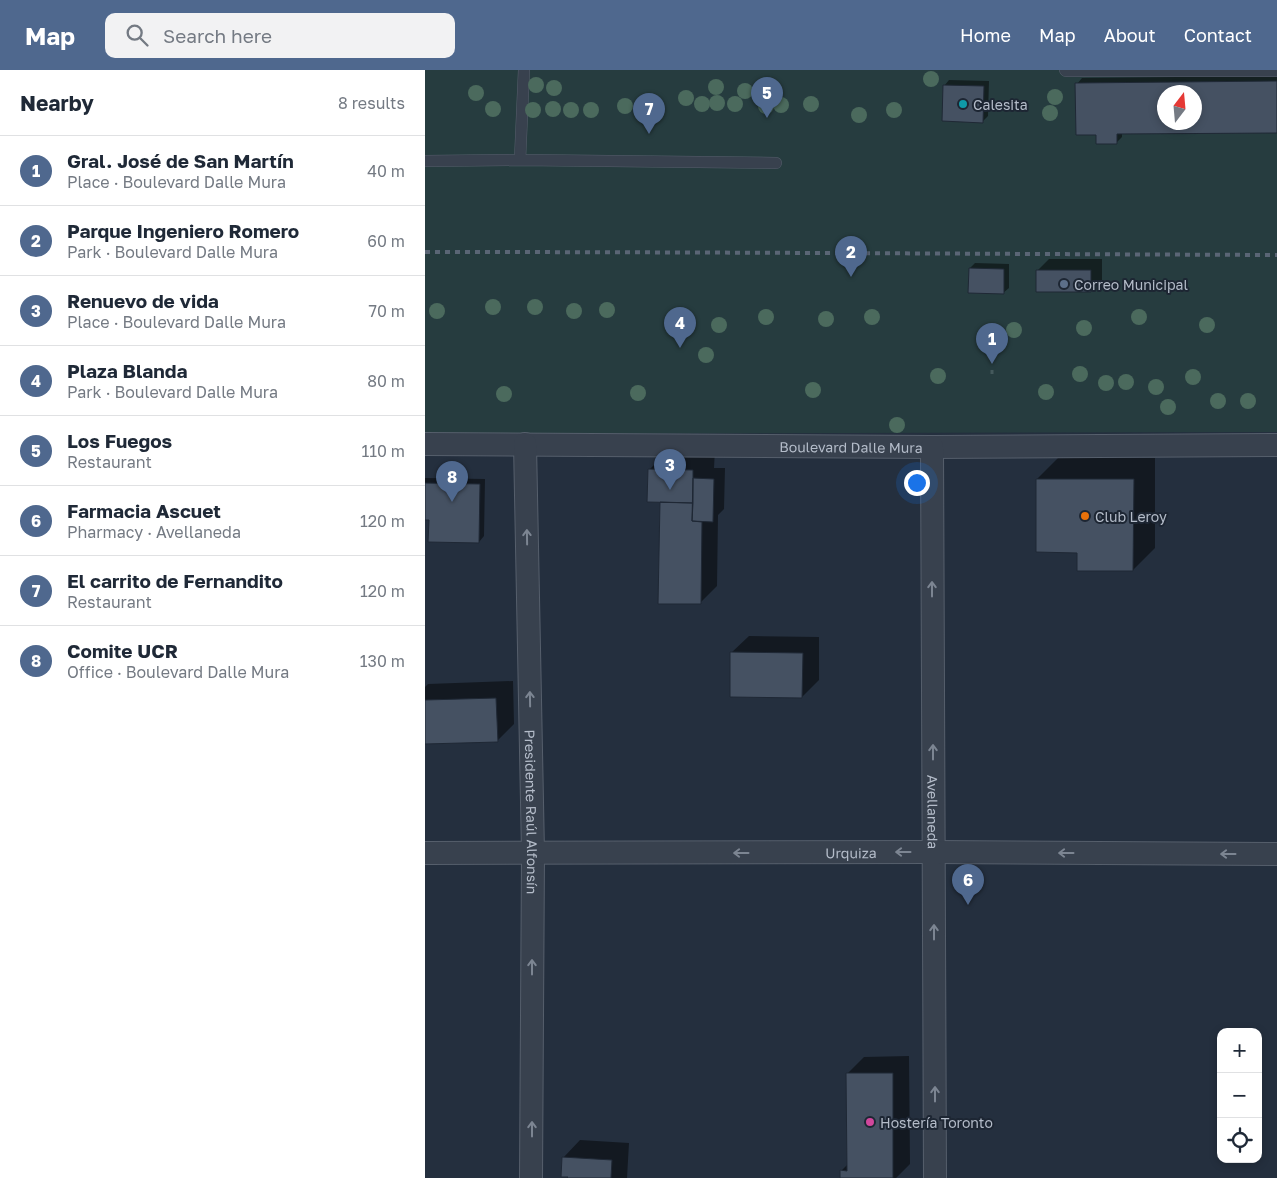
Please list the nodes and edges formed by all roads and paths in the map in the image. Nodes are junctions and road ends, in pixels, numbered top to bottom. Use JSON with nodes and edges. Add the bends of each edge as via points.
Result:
{"nodes":[{"id":1,"x":524,"y":70,"type":"edge"},
{"id":2,"x":1065,"y":70,"type":"edge"},
{"id":3,"x":1277,"y":71,"type":"edge"},
{"id":4,"x":520,"y":160,"type":"junction"},
{"id":5,"x":425,"y":161,"type":"edge"},
{"id":6,"x":776,"y":163,"type":"dead end"},
{"id":7,"x":992,"y":368,"type":"dead end"},
{"id":8,"x":992,"y":374,"type":"dead end"},
{"id":9,"x":425,"y":444,"type":"edge"},
{"id":10,"x":525,"y":444,"type":"junction"},
{"id":11,"x":1277,"y":445,"type":"edge"},
{"id":12,"x":931,"y":447,"type":"junction"},
{"id":13,"x":933,"y":852,"type":"junction"},
{"id":14,"x":425,"y":853,"type":"edge"},
{"id":15,"x":533,"y":853,"type":"junction"},
{"id":16,"x":1277,"y":854,"type":"edge"},
{"id":17,"x":531,"y":1178,"type":"edge"},
{"id":18,"x":935,"y":1178,"type":"edge"}],
"edges":[{"from":1,"to":4,"type":"lane"},
{"from":2,"to":3,"type":"lane"},
{"from":4,"to":5,"type":"lane"},
{"from":4,"to":6,"type":"lane"},
{"from":7,"to":8,"type":"path"},
{"from":9,"to":10,"type":"street","name":"Boulevard Dalle Mura"},
{"from":10,"to":12,"type":"street","name":"Boulevard Dalle Mura"},
{"from":15,"to":10,"type":"street","name":"Presidente Raúl Alfonsín","one_way":true},
{"from":11,"to":12,"type":"street","name":"Boulevard Dalle Mura"},
{"from":13,"to":12,"type":"street","name":"Avellaneda","one_way":true},
{"from":13,"to":15,"type":"street","name":"Urquiza","one_way":true},
{"from":16,"to":13,"type":"street","name":"Urquiza","one_way":true},
{"from":18,"to":13,"type":"street","name":"Avellaneda","one_way":true},
{"from":14,"to":15,"type":"street","name":"Urquiza"},
{"from":17,"to":15,"type":"street","name":"Presidente Raúl Alfonsín","one_way":true}]}
